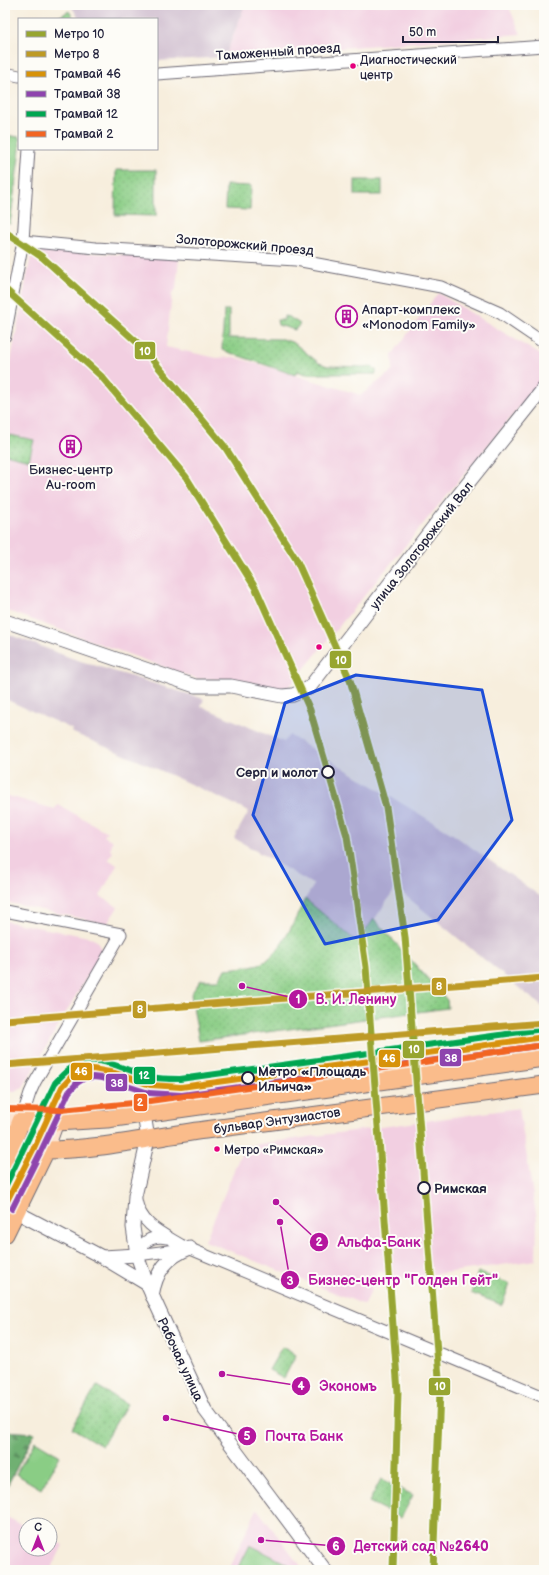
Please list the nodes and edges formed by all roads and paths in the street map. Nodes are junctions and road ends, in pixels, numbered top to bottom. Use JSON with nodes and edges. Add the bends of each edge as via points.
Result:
{"nodes":[{"id":1,"x":544,"y":46,"type":"edge"},
{"id":2,"x":5,"y":73,"type":"edge"},
{"id":3,"x":158,"y":74,"type":"edge"},
{"id":4,"x":18,"y":76,"type":"edge"},
{"id":5,"x":29,"y":150,"type":"edge"},
{"id":6,"x":23,"y":241,"type":"junction"},
{"id":7,"x":5,"y":336,"type":"edge"},
{"id":8,"x":544,"y":344,"type":"edge"},
{"id":9,"x":544,"y":388,"type":"edge"},
{"id":10,"x":5,"y":621,"type":"edge"},
{"id":11,"x":5,"y":912,"type":"edge"},
{"id":12,"x":544,"y":1058,"type":"edge"},
{"id":13,"x":544,"y":1085,"type":"edge"},
{"id":14,"x":144,"y":1114,"type":"junction"},
{"id":15,"x":13,"y":1120,"type":"edge"},
{"id":16,"x":56,"y":1122,"type":"junction"},
{"id":17,"x":148,"y":1138,"type":"junction"},
{"id":18,"x":46,"y":1150,"type":"junction"},
{"id":19,"x":7,"y":1154,"type":"edge"},
{"id":20,"x":135,"y":1196,"type":"junction"},
{"id":21,"x":11,"y":1208,"type":"edge"},
{"id":22,"x":5,"y":1234,"type":"edge"},
{"id":23,"x":170,"y":1238,"type":"junction"},
{"id":24,"x":190,"y":1248,"type":"junction"},
{"id":25,"x":137,"y":1256,"type":"junction"},
{"id":26,"x":102,"y":1257,"type":"junction"},
{"id":27,"x":150,"y":1290,"type":"junction"},
{"id":28,"x":544,"y":1397,"type":"edge"},
{"id":29,"x":325,"y":1570,"type":"edge"}],
"edges":[{"from":1,"to":3,"type":"street","name":"Таможенный проезд"},
{"from":2,"to":4,"type":"street"},
{"from":5,"to":6,"type":"street"},
{"from":6,"to":7,"type":"street"},
{"from":6,"to":8,"type":"street","name":"Золоторожский проезд","via":[[296,260],[441,287],[500,313]]},
{"from":9,"to":10,"type":"street","name":"улица Золоторожский Вал","via":[[309,688],[282,696],[231,686],[195,686]]},
{"from":11,"to":15,"type":"street","via":[[121,934]]},
{"from":12,"to":14,"type":"main road","name":"бульвар Энтузиастов"},
{"from":13,"to":17,"type":"main road","name":"бульвар Энтузиастов"},
{"from":14,"to":16,"type":"main road","name":"бульвар Энтузиастов"},
{"from":14,"to":17,"type":"street","name":"Рабочая улица"},
{"from":15,"to":16,"type":"main road","name":"бульвар Энтузиастов"},
{"from":15,"to":19,"type":"main road"},
{"from":16,"to":18,"type":"main road"},
{"from":17,"to":18,"type":"main road","name":"бульвар Энтузиастов","via":[[83,1149]]},
{"from":17,"to":20,"type":"street","name":"Рабочая улица"},
{"from":18,"to":19,"type":"main road","name":"бульвар Энтузиастов"},
{"from":18,"to":21,"type":"main road"},
{"from":20,"to":23,"type":"street","via":[[141,1216],[147,1224]]},
{"from":20,"to":25,"type":"street","name":"Рабочая улица","via":[[133,1228]]},
{"from":21,"to":22,"type":"main road"},
{"from":21,"to":26,"type":"street"},
{"from":23,"to":24,"type":"street"},
{"from":23,"to":25,"type":"street","via":[[149,1239],[139,1249]]},
{"from":24,"to":25,"type":"street"},
{"from":24,"to":27,"type":"street","via":[[168,1261]]},
{"from":24,"to":28,"type":"street"},
{"from":25,"to":26,"type":"street"},
{"from":25,"to":27,"type":"street","name":"Рабочая улица"},
{"from":26,"to":27,"type":"street"},
{"from":27,"to":29,"type":"street","name":"Рабочая улица","via":[[205,1410]]}]}
